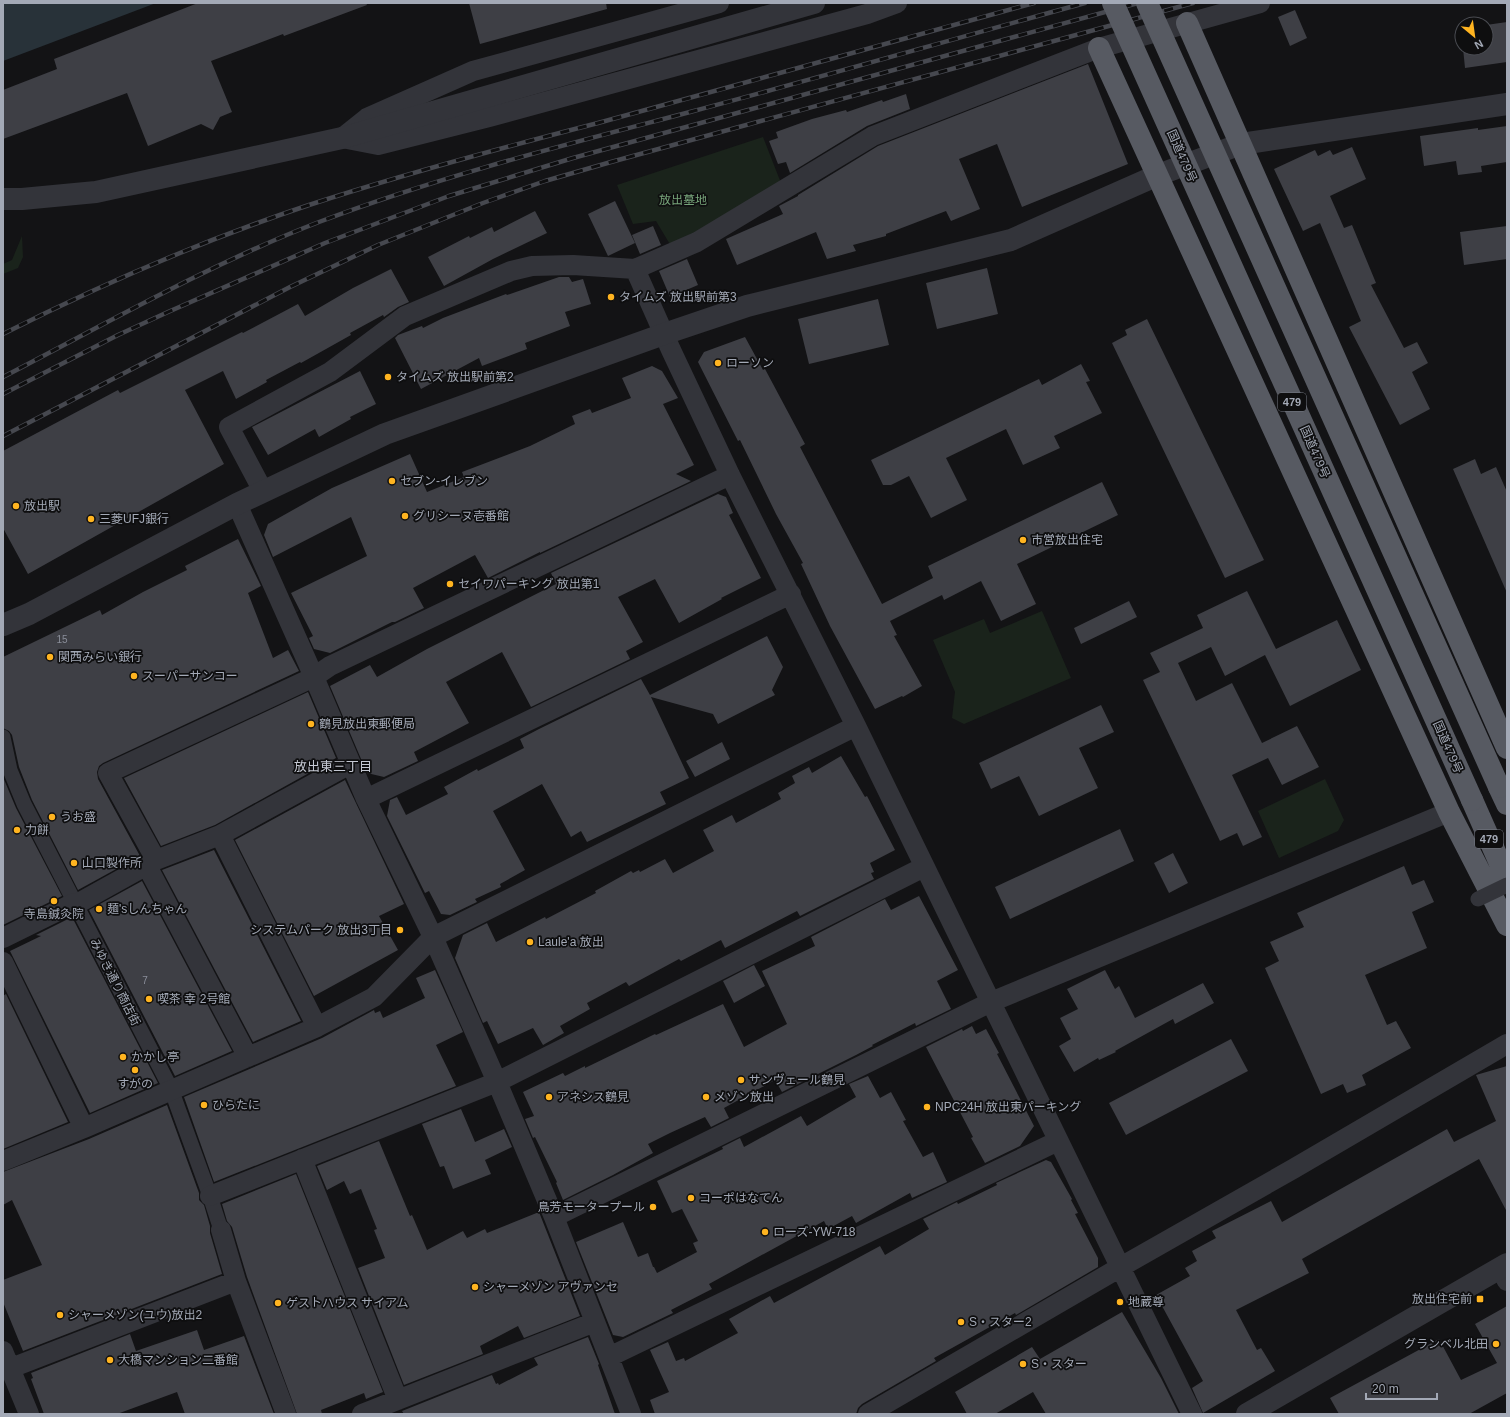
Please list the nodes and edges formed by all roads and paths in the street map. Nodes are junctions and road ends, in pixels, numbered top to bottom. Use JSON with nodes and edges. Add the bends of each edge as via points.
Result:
{"nodes":[{"id":1,"x":719,"y":3,"type":"edge"},
{"id":2,"x":814,"y":3,"type":"edge"},
{"id":3,"x":897,"y":3,"type":"edge"},
{"id":4,"x":1113,"y":3,"type":"edge"},
{"id":5,"x":1147,"y":3,"type":"edge"},
{"id":6,"x":1260,"y":3,"type":"edge"},
{"id":7,"x":865,"y":8,"type":"edge"},
{"id":8,"x":1187,"y":23,"type":"junction"},
{"id":9,"x":1100,"y":48,"type":"junction"},
{"id":10,"x":1507,"y":104,"type":"edge"},
{"id":11,"x":342,"y":138,"type":"junction"},
{"id":12,"x":1240,"y":144,"type":"junction"},
{"id":13,"x":1158,"y":175,"type":"junction"},
{"id":14,"x":3,"y":199,"type":"edge"},
{"id":15,"x":635,"y":269,"type":"junction"},
{"id":16,"x":664,"y":334,"type":"junction"},
{"id":17,"x":730,"y":475,"type":"junction"},
{"id":18,"x":263,"y":491,"type":"junction"},
{"id":19,"x":237,"y":504,"type":"junction"},
{"id":20,"x":790,"y":594,"type":"junction"},
{"id":21,"x":3,"y":626,"type":"edge"},
{"id":22,"x":314,"y":677,"type":"junction"},
{"id":23,"x":856,"y":726,"type":"junction"},
{"id":24,"x":3,"y":737,"type":"edge"},
{"id":25,"x":1507,"y":748,"type":"edge"},
{"id":26,"x":350,"y":764,"type":"junction"},
{"id":27,"x":1503,"y":796,"type":"edge"},
{"id":28,"x":366,"y":799,"type":"junction"},
{"id":29,"x":1449,"y":812,"type":"junction"},
{"id":30,"x":220,"y":835,"type":"junction"},
{"id":31,"x":152,"y":863,"type":"junction"},
{"id":32,"x":924,"y":867,"type":"junction"},
{"id":33,"x":1507,"y":879,"type":"edge"},
{"id":34,"x":1507,"y":885,"type":"edge"},
{"id":35,"x":1478,"y":899,"type":"dead end"},
{"id":36,"x":74,"y":904,"type":"junction"},
{"id":37,"x":1507,"y":925,"type":"edge"},
{"id":38,"x":433,"y":937,"type":"junction"},
{"id":39,"x":3,"y":938,"type":"edge"},
{"id":40,"x":3,"y":962,"type":"edge"},
{"id":41,"x":991,"y":1002,"type":"junction"},
{"id":42,"x":317,"y":1027,"type":"junction"},
{"id":43,"x":1507,"y":1044,"type":"edge"},
{"id":44,"x":248,"y":1057,"type":"junction"},
{"id":45,"x":497,"y":1082,"type":"junction"},
{"id":46,"x":171,"y":1089,"type":"junction"},
{"id":47,"x":84,"y":1128,"type":"junction"},
{"id":48,"x":1058,"y":1141,"type":"junction"},
{"id":49,"x":302,"y":1159,"type":"junction"},
{"id":50,"x":3,"y":1161,"type":"edge"},
{"id":51,"x":210,"y":1196,"type":"junction"},
{"id":52,"x":554,"y":1217,"type":"junction"},
{"id":53,"x":221,"y":1230,"type":"joint"},
{"id":54,"x":1119,"y":1268,"type":"junction"},
{"id":55,"x":1505,"y":1271,"type":"edge"},
{"id":56,"x":236,"y":1281,"type":"junction"},
{"id":57,"x":595,"y":1322,"type":"junction"},
{"id":58,"x":609,"y":1356,"type":"junction"},
{"id":59,"x":6,"y":1363,"type":"edge"},
{"id":60,"x":398,"y":1400,"type":"junction"},
{"id":61,"x":29,"y":1414,"type":"edge"},
{"id":62,"x":286,"y":1414,"type":"edge"},
{"id":63,"x":362,"y":1414,"type":"edge"},
{"id":64,"x":631,"y":1414,"type":"edge"},
{"id":65,"x":868,"y":1414,"type":"edge"},
{"id":66,"x":1192,"y":1414,"type":"edge"},
{"id":67,"x":1247,"y":1414,"type":"edge"}],
"edges":[{"from":1,"to":11,"type":"street","via":[[473,72],[367,118]]},
{"from":2,"to":11,"type":"street"},
{"from":3,"to":7,"type":"street"},
{"from":4,"to":33,"type":"highway","name":"国道479号","number":"479","bridge":true},
{"from":5,"to":27,"type":"highway","number":"479","bridge":true},
{"from":6,"to":8,"type":"street"},
{"from":7,"to":11,"type":"street","via":[[489,117],[378,145]]},
{"from":8,"to":9,"type":"street"},
{"from":8,"to":12,"type":"highway"},
{"from":9,"to":13,"type":"highway"},
{"from":9,"to":15,"type":"street","via":[[873,136],[697,242]]},
{"from":10,"to":12,"type":"street"},
{"from":11,"to":14,"type":"street","via":[[96,192]]},
{"from":12,"to":13,"type":"street"},
{"from":12,"to":25,"type":"highway"},
{"from":13,"to":16,"type":"street","via":[[1011,240],[747,306]]},
{"from":13,"to":29,"type":"highway"},
{"from":15,"to":16,"type":"street"},
{"from":15,"to":18,"type":"street","via":[[574,265],[532,266],[511,271],[405,316],[330,372],[229,427]]},
{"from":16,"to":17,"type":"street"},
{"from":16,"to":18,"type":"street","via":[[385,434]]},
{"from":17,"to":20,"type":"street"},
{"from":17,"to":22,"type":"street","via":[[330,666]]},
{"from":18,"to":19,"type":"street"},
{"from":19,"to":21,"type":"street"},
{"from":19,"to":22,"type":"street"},
{"from":20,"to":23,"type":"street"},
{"from":20,"to":28,"type":"street"},
{"from":22,"to":26,"type":"street"},
{"from":22,"to":31,"type":"street","via":[[108,773]]},
{"from":23,"to":32,"type":"street"},
{"from":23,"to":38,"type":"street"},
{"from":24,"to":36,"type":"street","name":"みゆき通り商店街","via":[[10,770],[24,804]]},
{"from":26,"to":28,"type":"street"},
{"from":26,"to":30,"type":"street"},
{"from":28,"to":38,"type":"street"},
{"from":29,"to":37,"type":"highway"},
{"from":29,"to":41,"type":"street"},
{"from":30,"to":31,"type":"street"},
{"from":30,"to":42,"type":"street"},
{"from":31,"to":36,"type":"street"},
{"from":31,"to":44,"type":"street"},
{"from":32,"to":41,"type":"street"},
{"from":32,"to":45,"type":"street"},
{"from":34,"to":35,"type":"street","bridge":true},
{"from":36,"to":39,"type":"street"},
{"from":36,"to":46,"type":"street","name":"みゆき通り商店街"},
{"from":38,"to":42,"type":"street","via":[[374,997]]},
{"from":38,"to":45,"type":"street"},
{"from":40,"to":47,"type":"street"},
{"from":41,"to":48,"type":"street"},
{"from":41,"to":52,"type":"street"},
{"from":42,"to":44,"type":"street"},
{"from":43,"to":54,"type":"street"},
{"from":44,"to":46,"type":"street"},
{"from":45,"to":49,"type":"street"},
{"from":45,"to":52,"type":"street"},
{"from":46,"to":47,"type":"street"},
{"from":46,"to":51,"type":"street","name":"みゆき通り商店街"},
{"from":47,"to":50,"type":"street"},
{"from":48,"to":54,"type":"street"},
{"from":48,"to":58,"type":"street"},
{"from":49,"to":51,"type":"street"},
{"from":49,"to":60,"type":"street"},
{"from":51,"to":53,"type":"street","name":"みゆき通り商店街"},
{"from":52,"to":57,"type":"street"},
{"from":53,"to":56,"type":"street"},
{"from":54,"to":65,"type":"street"},
{"from":54,"to":66,"type":"street"},
{"from":55,"to":67,"type":"street"},
{"from":56,"to":59,"type":"street"},
{"from":56,"to":62,"type":"street"},
{"from":57,"to":58,"type":"street"},
{"from":57,"to":60,"type":"street"},
{"from":58,"to":64,"type":"street"},
{"from":59,"to":61,"type":"street"},
{"from":60,"to":63,"type":"street"}]}
